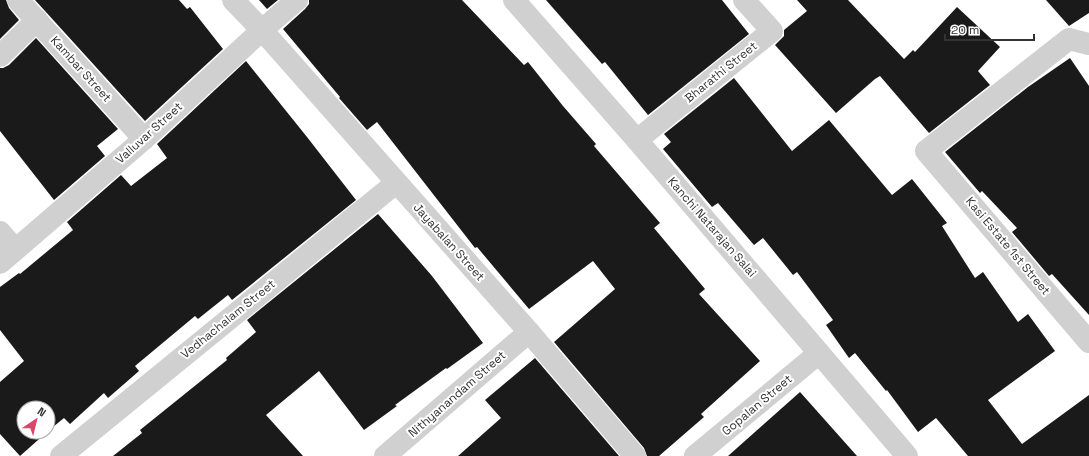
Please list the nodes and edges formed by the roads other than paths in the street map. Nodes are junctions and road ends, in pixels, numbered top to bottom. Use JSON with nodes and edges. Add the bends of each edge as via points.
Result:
{"nodes":[{"id":1,"x":18,"y":0,"type":"edge"},
{"id":2,"x":234,"y":0,"type":"edge"},
{"id":3,"x":297,"y":0,"type":"edge"},
{"id":4,"x":514,"y":0,"type":"edge"},
{"id":5,"x":744,"y":0,"type":"edge"},
{"id":6,"x":37,"y":20,"type":"junction"},
{"id":7,"x":262,"y":30,"type":"junction"},
{"id":8,"x":1089,"y":44,"type":"edge"},
{"id":9,"x":0,"y":56,"type":"edge"},
{"id":10,"x":144,"y":139,"type":"junction"},
{"id":11,"x":638,"y":140,"type":"junction"},
{"id":12,"x":396,"y":183,"type":"junction"},
{"id":13,"x":0,"y":232,"type":"edge"},
{"id":14,"x":8,"y":256,"type":"edge"},
{"id":15,"x":529,"y":332,"type":"junction"},
{"id":16,"x":1089,"y":342,"type":"edge"},
{"id":17,"x":819,"y":353,"type":"junction"},
{"id":18,"x":61,"y":456,"type":"edge"},
{"id":19,"x":385,"y":456,"type":"edge"},
{"id":20,"x":635,"y":456,"type":"edge"},
{"id":21,"x":695,"y":456,"type":"edge"},
{"id":22,"x":907,"y":456,"type":"edge"}],
"edges":[{"from":1,"to":6,"type":"street","name":"Kambar Street"},
{"from":2,"to":7,"type":"street","name":"Jayabalan Street"},
{"from":3,"to":7,"type":"street","name":"Valluvar Street"},
{"from":4,"to":11,"type":"street","name":"Kanchi Natarajan Salai"},
{"from":5,"to":11,"type":"street","name":"Bharathi Street","via":[[772,31]]},
{"from":6,"to":9,"type":"street"},
{"from":6,"to":10,"type":"street","name":"Kambar Street"},
{"from":7,"to":10,"type":"street","name":"Valluvar Street"},
{"from":7,"to":12,"type":"street","name":"Jayabalan Street"},
{"from":8,"to":16,"type":"street","name":"Kasi Estate 1st Street","via":[[1069,39],[926,151]]},
{"from":10,"to":14,"type":"street","name":"Valluvar Street"},
{"from":11,"to":17,"type":"street","name":"Kanchi Natarajan Salai"},
{"from":12,"to":15,"type":"street","name":"Jayabalan Street"},
{"from":12,"to":18,"type":"street","name":"Vedhachalam Street"},
{"from":13,"to":14,"type":"street"},
{"from":15,"to":19,"type":"street","name":"Nithyanandam Street"},
{"from":15,"to":20,"type":"street","name":"Jayabalan Street"},
{"from":17,"to":21,"type":"street","name":"Gopalan Street"},
{"from":17,"to":22,"type":"street","name":"Kanchi Natarajan Salai"}]}
